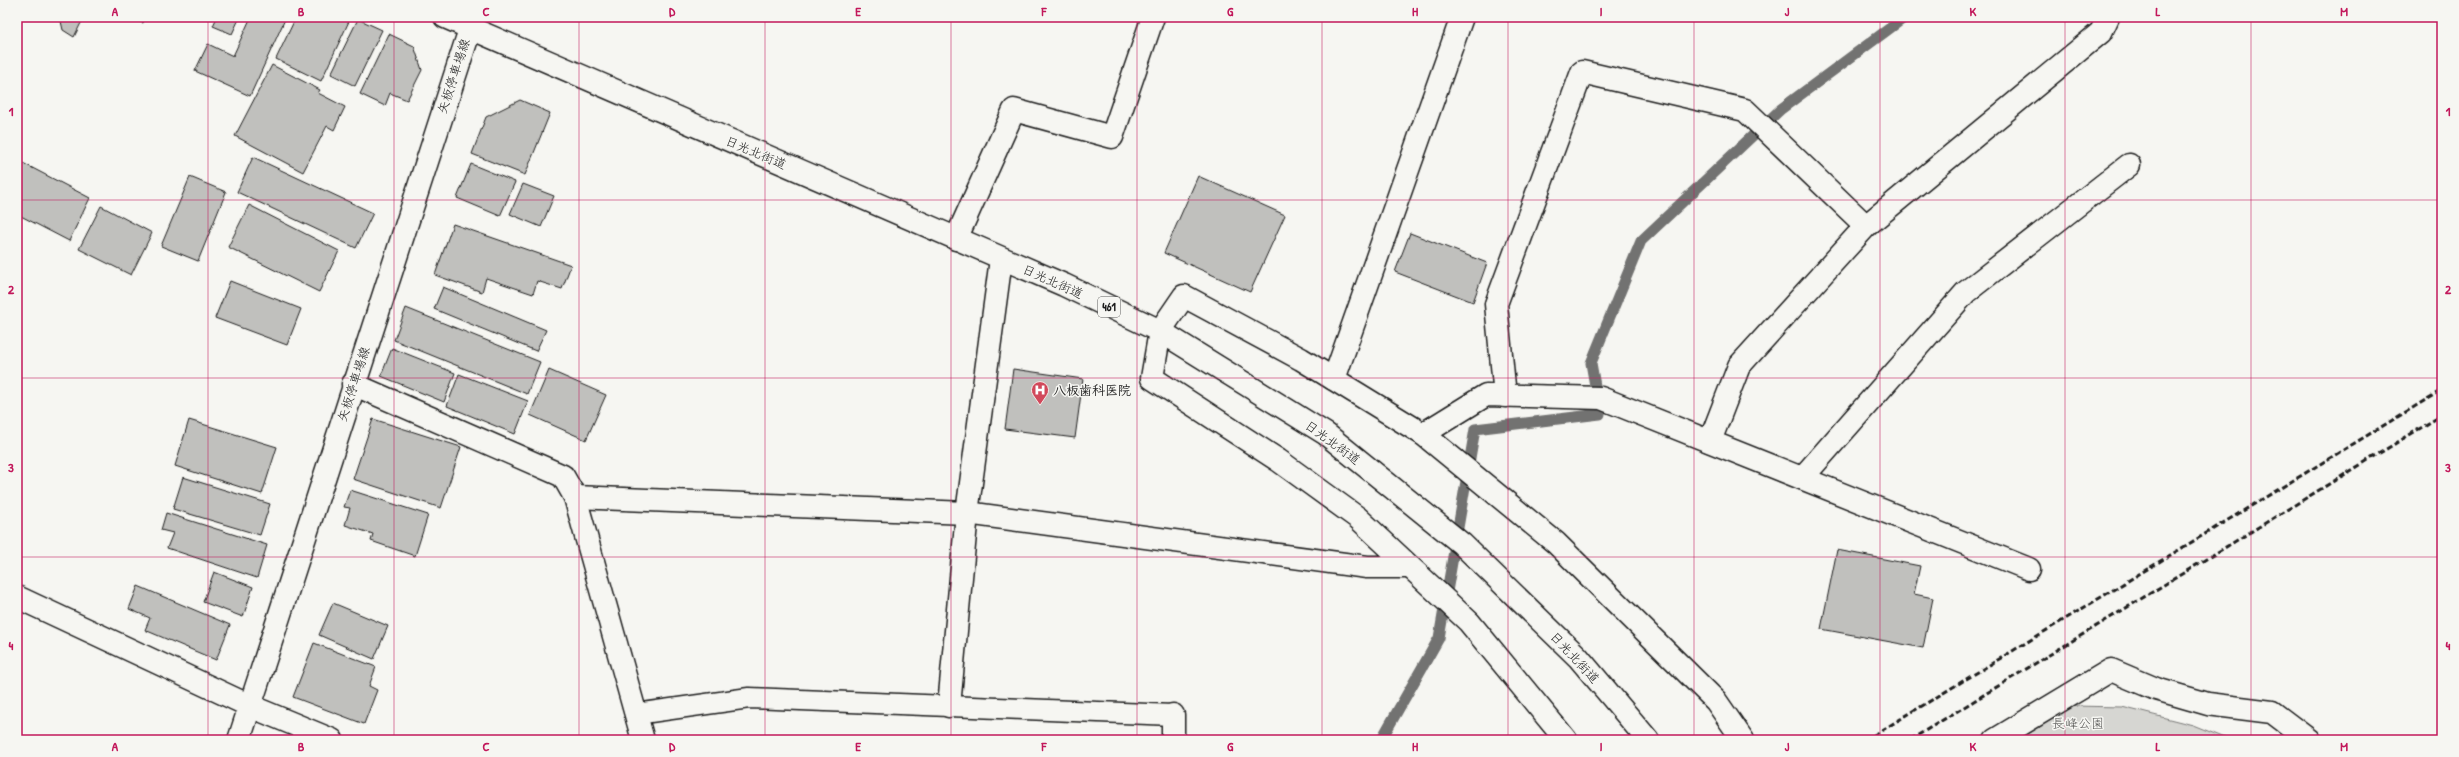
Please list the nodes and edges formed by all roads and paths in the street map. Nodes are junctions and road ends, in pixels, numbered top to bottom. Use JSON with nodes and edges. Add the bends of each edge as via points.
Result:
{"nodes":[{"id":1,"x":445,"y":17,"type":"edge"},
{"id":2,"x":1153,"y":17,"type":"edge"},
{"id":3,"x":1462,"y":17,"type":"edge"},
{"id":4,"x":2108,"y":17,"type":"edge"},
{"id":5,"x":471,"y":22,"type":"edge"},
{"id":6,"x":2129,"y":165,"type":"dead end"},
{"id":7,"x":1866,"y":226,"type":"junction"},
{"id":8,"x":956,"y":239,"type":"junction"},
{"id":9,"x":1001,"y":259,"type":"junction"},
{"id":10,"x":1160,"y":331,"type":"junction"},
{"id":11,"x":1334,"y":379,"type":"junction"},
{"id":12,"x":353,"y":384,"type":"junction"},
{"id":13,"x":1505,"y":396,"type":"junction"},
{"id":14,"x":1423,"y":434,"type":"junction"},
{"id":15,"x":1710,"y":441,"type":"junction"},
{"id":16,"x":1802,"y":478,"type":"junction"},
{"id":17,"x":575,"y":497,"type":"junction"},
{"id":18,"x":967,"y":513,"type":"junction"},
{"id":19,"x":1408,"y":567,"type":"junction"},
{"id":20,"x":2029,"y":569,"type":"dead end"},
{"id":21,"x":17,"y":597,"type":"edge"},
{"id":22,"x":250,"y":706,"type":"junction"},
{"id":23,"x":949,"y":706,"type":"junction"},
{"id":24,"x":636,"y":714,"type":"junction"},
{"id":25,"x":1173,"y":715,"type":"joint"},
{"id":26,"x":239,"y":740,"type":"edge"},
{"id":27,"x":332,"y":740,"type":"edge"},
{"id":28,"x":643,"y":740,"type":"edge"},
{"id":29,"x":1173,"y":740,"type":"edge"},
{"id":30,"x":1566,"y":740,"type":"edge"},
{"id":31,"x":1648,"y":740,"type":"edge"},
{"id":32,"x":1743,"y":740,"type":"edge"},
{"id":33,"x":1995,"y":740,"type":"edge"},
{"id":34,"x":2308,"y":740,"type":"edge"}],
"edges":[{"from":1,"to":5,"type":"main road","name":"日光北街道","number":"461"},
{"from":2,"to":8,"type":"main road","via":[[1112,137],[1014,110]]},
{"from":3,"to":11,"type":"main road"},
{"from":4,"to":7,"type":"main road","via":[[2101,32]]},
{"from":5,"to":8,"type":"main road","name":"日光北街道","number":"461"},
{"from":5,"to":12,"type":"main road","name":"矢板停車場線"},
{"from":6,"to":16,"type":"main road","via":[[1966,292]]},
{"from":7,"to":13,"type":"main road","via":[[1745,110],[1582,72],[1496,304]]},
{"from":7,"to":15,"type":"main road","via":[[1739,366]]},
{"from":8,"to":9,"type":"main road","name":"日光北街道","number":"461"},
{"from":9,"to":10,"type":"main road","name":"日光北街道","number":"461"},
{"from":9,"to":18,"type":"main road"},
{"from":10,"to":11,"type":"main road","via":[[1184,296]]},
{"from":10,"to":19,"type":"main road","via":[[1152,378],[1278,460],[1358,518]]},
{"from":10,"to":31,"type":"main road","name":"日光北街道","number":"461","via":[[1326,434],[1462,544],[1578,657]]},
{"from":11,"to":14,"type":"main road"},
{"from":12,"to":17,"type":"main road","via":[[563,476]]},
{"from":12,"to":22,"type":"main road","name":"矢板停車場線"},
{"from":13,"to":14,"type":"main road","via":[[1486,395]]},
{"from":13,"to":15,"type":"main road","via":[[1601,398]]},
{"from":14,"to":32,"type":"main road","via":[[1556,543],[1716,701]]},
{"from":15,"to":16,"type":"main road"},
{"from":16,"to":20,"type":"main road"},
{"from":17,"to":18,"type":"main road"},
{"from":17,"to":24,"type":"main road"},
{"from":18,"to":19,"type":"main road","via":[[1367,567]]},
{"from":18,"to":23,"type":"main road"},
{"from":19,"to":30,"type":"main road","via":[[1469,622]]},
{"from":21,"to":22,"type":"main road"},
{"from":22,"to":26,"type":"main road","name":"矢板停車場線"},
{"from":22,"to":27,"type":"main road"},
{"from":23,"to":24,"type":"lane","via":[[749,698]]},
{"from":23,"to":25,"type":"lane"},
{"from":24,"to":28,"type":"main road"},
{"from":25,"to":29,"type":"main road"},
{"from":33,"to":34,"type":"main road","via":[[2111,670],[2156,689],[2208,704],[2272,712]]}]}
